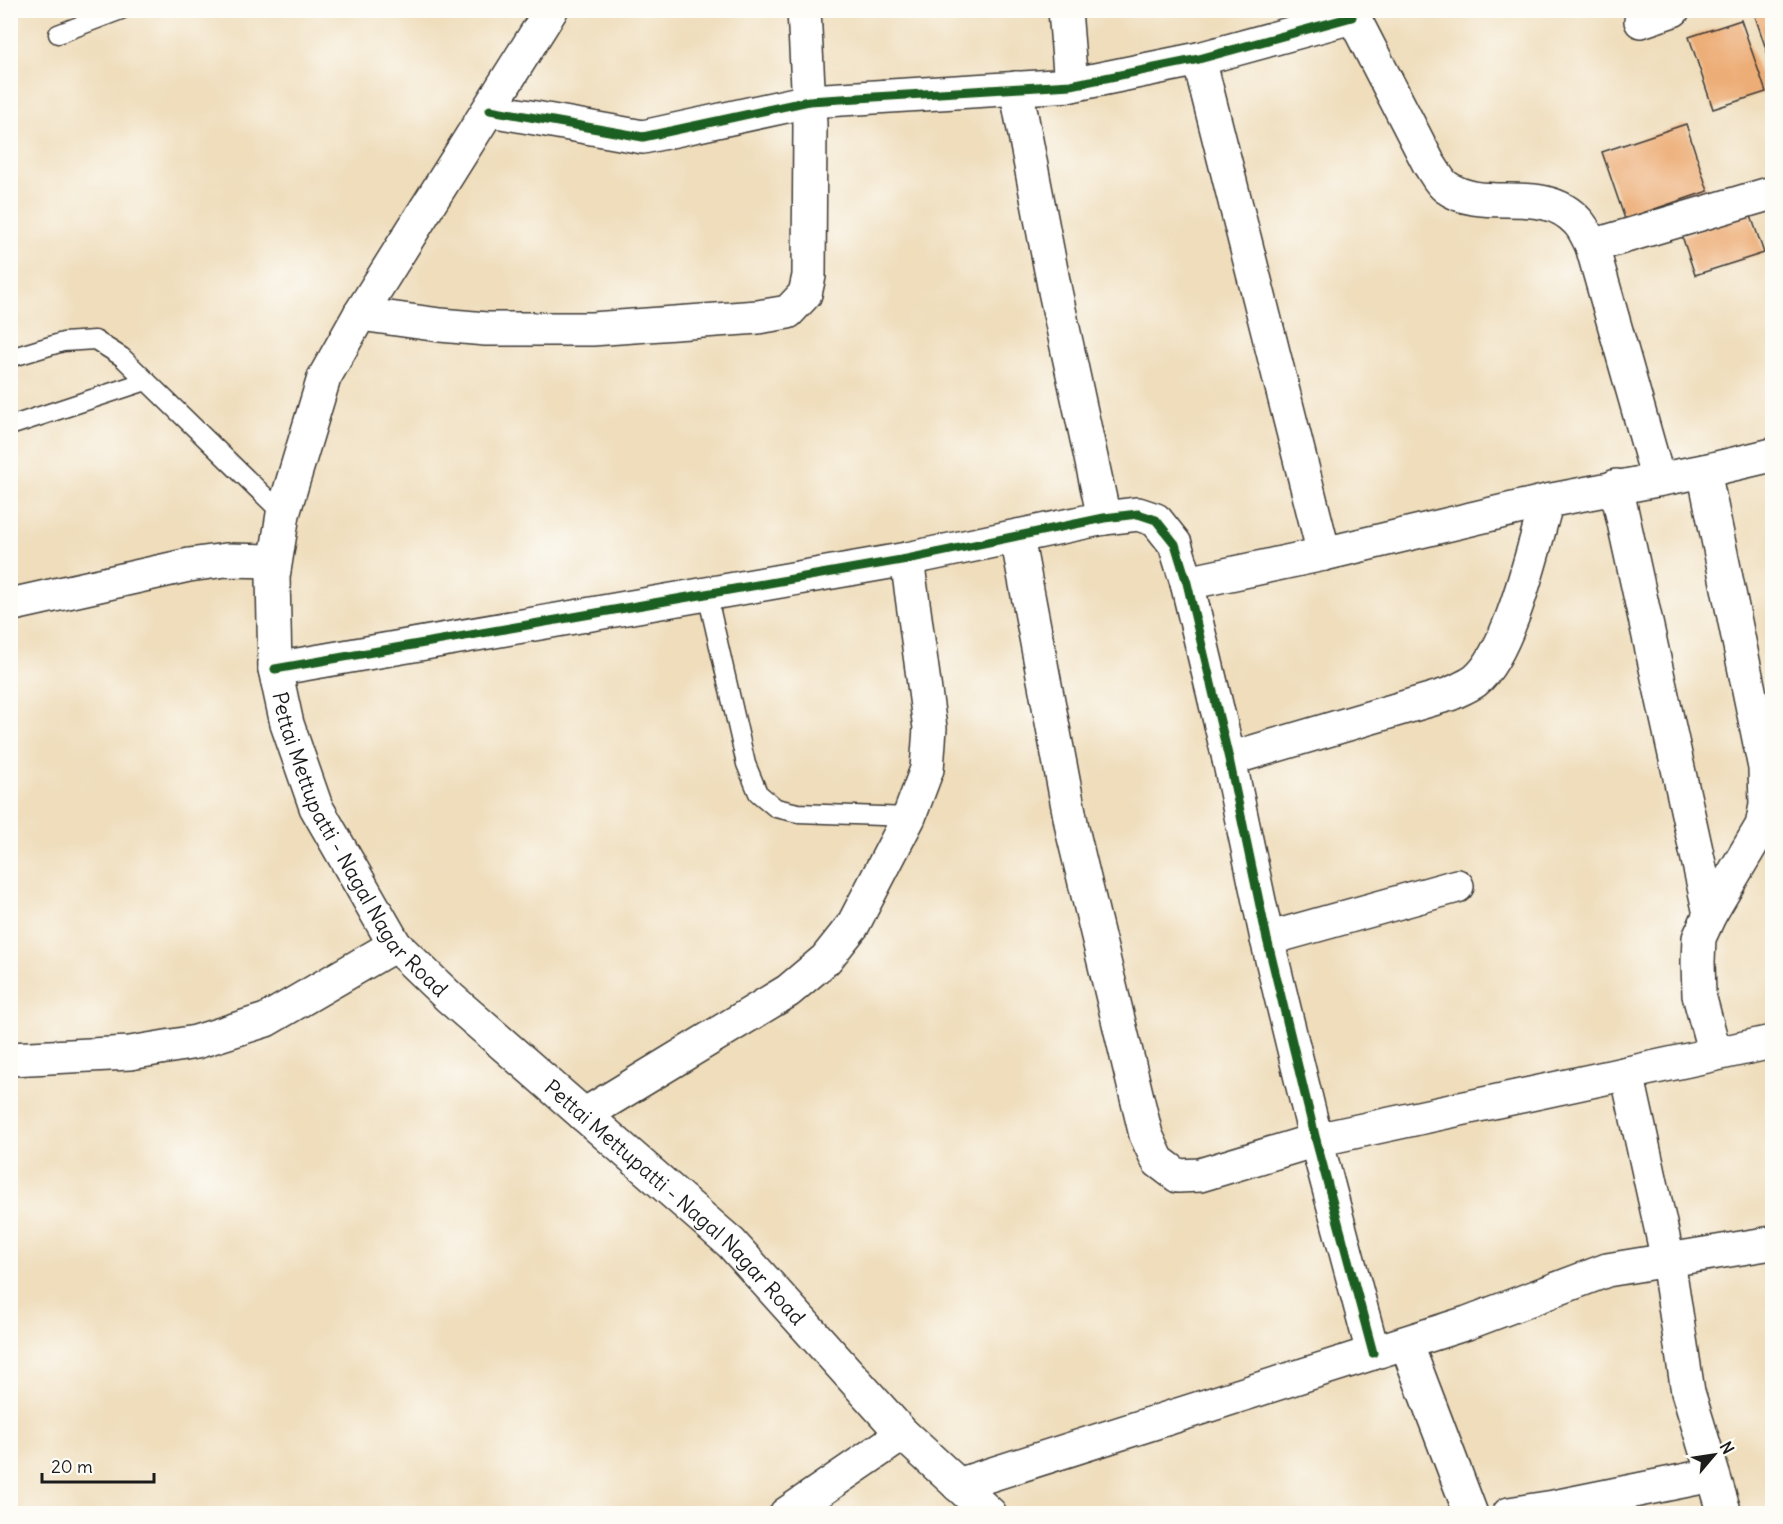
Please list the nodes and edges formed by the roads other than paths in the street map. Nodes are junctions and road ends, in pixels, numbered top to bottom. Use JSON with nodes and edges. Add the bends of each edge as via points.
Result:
{"nodes":[{"id":1,"x":121,"y":10,"type":"edge"},
{"id":2,"x":551,"y":10,"type":"edge"},
{"id":3,"x":804,"y":10,"type":"edge"},
{"id":4,"x":1065,"y":10,"type":"edge"},
{"id":5,"x":1673,"y":10,"type":"edge"},
{"id":6,"x":1351,"y":14,"type":"edge"},
{"id":7,"x":1641,"y":21,"type":"dead end"},
{"id":8,"x":58,"y":34,"type":"dead end"},
{"id":9,"x":1199,"y":59,"type":"junction"},
{"id":10,"x":1071,"y":85,"type":"junction"},
{"id":11,"x":1016,"y":88,"type":"junction"},
{"id":12,"x":809,"y":101,"type":"junction"},
{"id":13,"x":490,"y":110,"type":"junction"},
{"id":14,"x":1773,"y":193,"type":"edge"},
{"id":15,"x":1592,"y":246,"type":"junction"},
{"id":16,"x":360,"y":314,"type":"junction"},
{"id":17,"x":10,"y":358,"type":"edge"},
{"id":18,"x":146,"y":381,"type":"junction"},
{"id":19,"x":10,"y":426,"type":"edge"},
{"id":20,"x":1773,"y":455,"type":"edge"},
{"id":21,"x":1704,"y":471,"type":"junction"},
{"id":22,"x":1658,"y":479,"type":"junction"},
{"id":23,"x":1616,"y":486,"type":"junction"},
{"id":24,"x":1547,"y":501,"type":"junction"},
{"id":25,"x":283,"y":514,"type":"junction"},
{"id":26,"x":1104,"y":518,"type":"junction"},
{"id":27,"x":1017,"y":537,"type":"junction"},
{"id":28,"x":1324,"y":554,"type":"junction"},
{"id":29,"x":907,"y":559,"type":"junction"},
{"id":30,"x":275,"y":561,"type":"junction"},
{"id":31,"x":1187,"y":584,"type":"junction"},
{"id":32,"x":707,"y":594,"type":"junction"},
{"id":33,"x":10,"y":605,"type":"edge"},
{"id":34,"x":275,"y":669,"type":"junction"},
{"id":35,"x":1229,"y":759,"type":"junction"},
{"id":36,"x":909,"y":817,"type":"junction"},
{"id":37,"x":1457,"y":886,"type":"dead end"},
{"id":38,"x":1710,"y":914,"type":"junction"},
{"id":39,"x":1267,"y":939,"type":"junction"},
{"id":40,"x":395,"y":945,"type":"junction"},
{"id":41,"x":1773,"y":1042,"type":"edge"},
{"id":42,"x":1715,"y":1054,"type":"junction"},
{"id":43,"x":10,"y":1059,"type":"edge"},
{"id":44,"x":1627,"y":1073,"type":"junction"},
{"id":45,"x":584,"y":1115,"type":"junction"},
{"id":46,"x":1316,"y":1140,"type":"junction"},
{"id":47,"x":1773,"y":1243,"type":"edge"},
{"id":48,"x":1668,"y":1260,"type":"junction"},
{"id":49,"x":1406,"y":1342,"type":"junction"},
{"id":50,"x":1373,"y":1353,"type":"junction"},
{"id":51,"x":903,"y":1434,"type":"junction"},
{"id":52,"x":1712,"y":1475,"type":"junction"},
{"id":53,"x":958,"y":1485,"type":"junction"},
{"id":54,"x":793,"y":1512,"type":"edge"},
{"id":55,"x":990,"y":1514,"type":"edge"},
{"id":56,"x":1471,"y":1514,"type":"edge"},
{"id":57,"x":1509,"y":1514,"type":"edge"},
{"id":58,"x":1725,"y":1514,"type":"edge"}],
"edges":[{"from":1,"to":8,"type":"lane"},
{"from":2,"to":13,"type":"street","name":"Pettai Mettupatti - Nagal Nagar Road"},
{"from":3,"to":12,"type":"street"},
{"from":4,"to":10,"type":"street"},
{"from":5,"to":7,"type":"street"},
{"from":6,"to":9,"type":"street"},
{"from":6,"to":15,"type":"street","via":[[1429,164],[1445,186],[1467,196],[1534,200],[1562,207],[1579,222]]},
{"from":9,"to":10,"type":"street"},
{"from":9,"to":28,"type":"street"},
{"from":10,"to":11,"type":"street"},
{"from":11,"to":12,"type":"street"},
{"from":11,"to":26,"type":"street"},
{"from":12,"to":13,"type":"street","via":[[643,137]]},
{"from":12,"to":16,"type":"street","via":[[809,276],[805,294],[788,312],[592,329],[486,329]]},
{"from":13,"to":16,"type":"street","name":"Pettai Mettupatti - Nagal Nagar Road"},
{"from":14,"to":15,"type":"street"},
{"from":15,"to":22,"type":"street"},
{"from":16,"to":25,"type":"street","name":"Pettai Mettupatti - Nagal Nagar Road","via":[[324,378]]},
{"from":17,"to":18,"type":"lane","via":[[63,342],[95,340],[122,357]]},
{"from":18,"to":19,"type":"lane"},
{"from":18,"to":25,"type":"lane"},
{"from":20,"to":21,"type":"street"},
{"from":21,"to":22,"type":"street"},
{"from":21,"to":38,"type":"street","via":[[1765,768],[1766,805],[1762,826]]},
{"from":22,"to":23,"type":"street"},
{"from":23,"to":24,"type":"street"},
{"from":23,"to":38,"type":"street"},
{"from":24,"to":28,"type":"street"},
{"from":24,"to":35,"type":"street","via":[[1513,615],[1497,653],[1476,680],[1450,694]]},
{"from":25,"to":30,"type":"street","name":"Pettai Mettupatti - Nagal Nagar Road"},
{"from":26,"to":27,"type":"street"},
{"from":26,"to":31,"type":"street","via":[[1138,514],[1156,520],[1175,544]]},
{"from":27,"to":29,"type":"street"},
{"from":27,"to":46,"type":"street","via":[[1073,833],[1146,1136],[1158,1161],[1178,1176],[1200,1175]]},
{"from":28,"to":31,"type":"street"},
{"from":29,"to":32,"type":"street"},
{"from":29,"to":36,"type":"street","via":[[930,728],[927,769]]},
{"from":30,"to":33,"type":"street","via":[[226,560],[189,565]]},
{"from":30,"to":34,"type":"street","name":"Pettai Mettupatti - Nagal Nagar Road"},
{"from":31,"to":35,"type":"street"},
{"from":32,"to":34,"type":"street"},
{"from":32,"to":36,"type":"lane","via":[[746,764],[758,794],[776,808],[798,813]]},
{"from":34,"to":40,"type":"street","name":"Pettai Mettupatti - Nagal Nagar Road","via":[[287,724],[316,807]]},
{"from":35,"to":39,"type":"street"},
{"from":36,"to":45,"type":"street","via":[[854,925],[826,958],[788,991]]},
{"from":37,"to":39,"type":"street"},
{"from":38,"to":42,"type":"street","via":[[1699,938],[1699,994]]},
{"from":39,"to":46,"type":"street"},
{"from":40,"to":43,"type":"street","via":[[266,1020],[195,1042],[129,1053]]},
{"from":40,"to":45,"type":"street","name":"Pettai Mettupatti - Nagal Nagar Road"},
{"from":41,"to":42,"type":"street"},
{"from":42,"to":44,"type":"street"},
{"from":44,"to":46,"type":"street"},
{"from":44,"to":48,"type":"street"},
{"from":45,"to":51,"type":"street","name":"Pettai Mettupatti - Nagal Nagar Road","via":[[731,1243]]},
{"from":46,"to":50,"type":"street"},
{"from":47,"to":48,"type":"street"},
{"from":48,"to":49,"type":"street","via":[[1607,1270]]},
{"from":48,"to":52,"type":"street","via":[[1688,1392]]},
{"from":49,"to":50,"type":"street"},
{"from":49,"to":56,"type":"street"},
{"from":50,"to":53,"type":"street"},
{"from":51,"to":53,"type":"street","name":"Pettai Mettupatti - Nagal Nagar Road"},
{"from":51,"to":54,"type":"street"},
{"from":52,"to":57,"type":"street"},
{"from":52,"to":58,"type":"street"},
{"from":53,"to":55,"type":"street","name":"Pettai Mettupatti - Nagal Nagar Road"}]}
